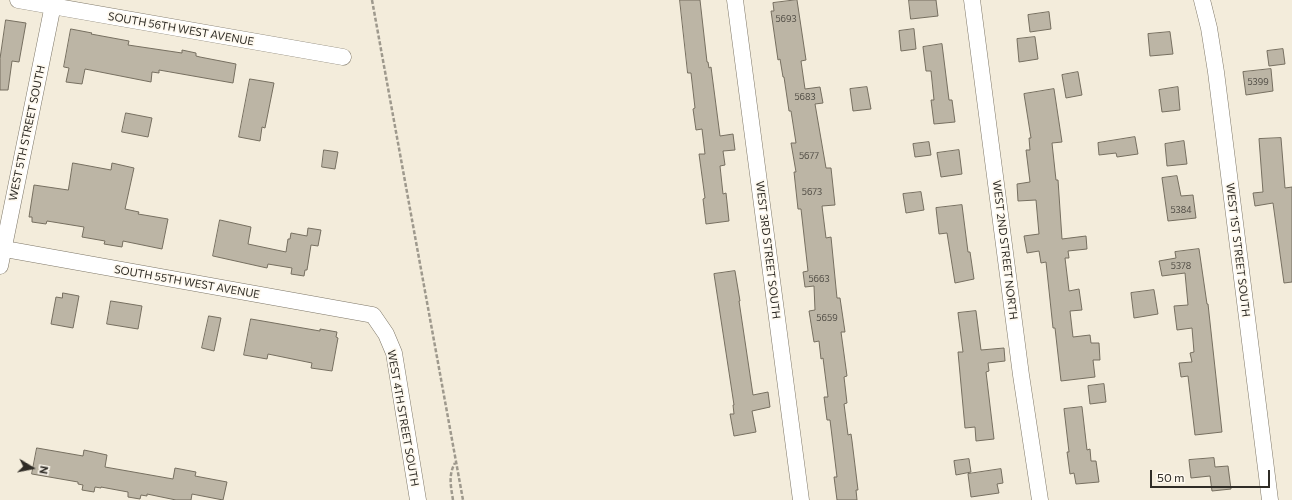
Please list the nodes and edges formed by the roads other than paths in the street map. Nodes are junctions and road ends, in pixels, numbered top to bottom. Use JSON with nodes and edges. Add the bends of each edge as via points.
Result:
{"nodes":[{"id":1,"x":18,"y":0,"type":"edge"},
{"id":2,"x":735,"y":0,"type":"edge"},
{"id":3,"x":972,"y":0,"type":"edge"},
{"id":4,"x":1202,"y":0,"type":"edge"},
{"id":5,"x":53,"y":3,"type":"edge"},
{"id":6,"x":343,"y":57,"type":"dead end"},
{"id":7,"x":2,"y":248,"type":"edge"},
{"id":8,"x":0,"y":266,"type":"edge"},
{"id":9,"x":373,"y":316,"type":"joint"},
{"id":10,"x":418,"y":500,"type":"edge"},
{"id":11,"x":801,"y":500,"type":"edge"},
{"id":12,"x":1040,"y":500,"type":"edge"},
{"id":13,"x":1270,"y":500,"type":"edge"}],
"edges":[{"from":1,"to":5,"type":"street","name":"SOUTH 56TH WEST AVENUE"},
{"from":2,"to":11,"type":"street","name":"WEST 3RD STREET SOUTH"},
{"from":3,"to":12,"type":"street","name":"WEST 2ND STREET NORTH"},
{"from":4,"to":13,"type":"street","name":"WEST 1ST STREET SOUTH","via":[[1216,72]]},
{"from":5,"to":6,"type":"street","name":"SOUTH 56TH WEST AVENUE"},
{"from":5,"to":7,"type":"street","name":"WEST 5TH STREET SOUTH"},
{"from":7,"to":8,"type":"street","name":"WEST 5TH STREET SOUTH"},
{"from":7,"to":9,"type":"street","name":"SOUTH 55TH WEST AVENUE"},
{"from":9,"to":10,"type":"street","name":"WEST 4TH STREET SOUTH","via":[[386,334],[394,353]]}]}
